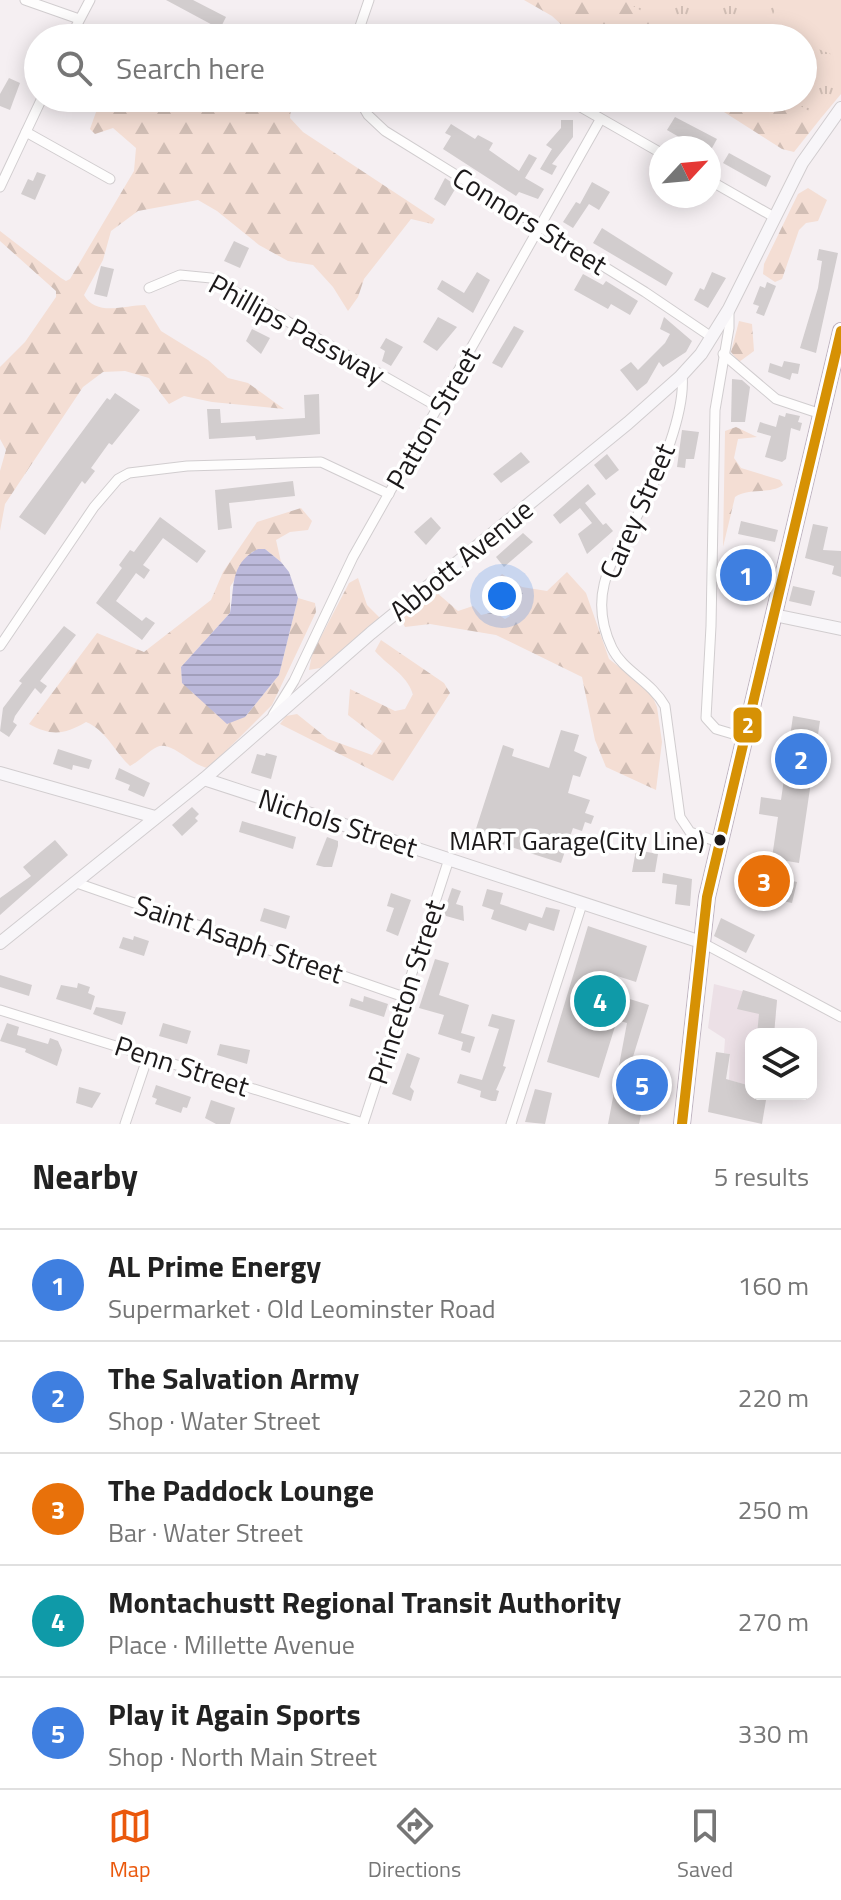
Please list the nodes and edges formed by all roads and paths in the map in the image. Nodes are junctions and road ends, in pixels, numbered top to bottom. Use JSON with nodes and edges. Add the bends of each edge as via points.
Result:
{"nodes":[{"id":1,"x":25,"y":0,"type":"edge"},
{"id":2,"x":90,"y":0,"type":"edge"},
{"id":3,"x":369,"y":0,"type":"edge"},
{"id":4,"x":79,"y":19,"type":"junction"},
{"id":5,"x":77,"y":24,"type":"edge"},
{"id":6,"x":361,"y":24,"type":"edge"},
{"id":7,"x":841,"y":108,"type":"edge"},
{"id":8,"x":35,"y":112,"type":"edge"},
{"id":9,"x":366,"y":112,"type":"edge"},
{"id":10,"x":587,"y":112,"type":"edge"},
{"id":11,"x":600,"y":120,"type":"junction"},
{"id":12,"x":26,"y":132,"type":"junction"},
{"id":13,"x":649,"y":147,"type":"edge"},
{"id":14,"x":110,"y":179,"type":"dead end"},
{"id":15,"x":0,"y":187,"type":"edge"},
{"id":16,"x":721,"y":187,"type":"edge"},
{"id":17,"x":774,"y":217,"type":"junction"},
{"id":18,"x":541,"y":229,"type":"junction"},
{"id":19,"x":149,"y":288,"type":"dead end"},
{"id":20,"x":729,"y":309,"type":"junction"},
{"id":21,"x":841,"y":331,"type":"edge"},
{"id":22,"x":710,"y":336,"type":"junction"},
{"id":23,"x":723,"y":354,"type":"junction"},
{"id":24,"x":682,"y":374,"type":"junction"},
{"id":25,"x":440,"y":408,"type":"junction"},
{"id":26,"x":821,"y":414,"type":"junction"},
{"id":27,"x":389,"y":494,"type":"junction"},
{"id":28,"x":774,"y":615,"type":"junction"},
{"id":29,"x":841,"y":629,"type":"edge"},
{"id":30,"x":0,"y":646,"type":"edge"},
{"id":31,"x":271,"y":718,"type":"junction"},
{"id":32,"x":743,"y":737,"type":"junction"},
{"id":33,"x":2,"y":776,"type":"edge"},
{"id":34,"x":204,"y":779,"type":"junction"},
{"id":35,"x":155,"y":817,"type":"junction"},
{"id":36,"x":718,"y":842,"type":"junction"},
{"id":37,"x":449,"y":859,"type":"junction"},
{"id":38,"x":74,"y":882,"type":"junction"},
{"id":39,"x":582,"y":904,"type":"junction"},
{"id":40,"x":701,"y":942,"type":"junction"},
{"id":41,"x":0,"y":943,"type":"edge"},
{"id":42,"x":404,"y":997,"type":"junction"},
{"id":43,"x":0,"y":1010,"type":"edge"},
{"id":44,"x":841,"y":1017,"type":"edge"},
{"id":45,"x":148,"y":1056,"type":"junction"},
{"id":46,"x":125,"y":1124,"type":"edge"},
{"id":47,"x":363,"y":1124,"type":"edge"},
{"id":48,"x":511,"y":1124,"type":"edge"},
{"id":49,"x":682,"y":1124,"type":"edge"}],
"edges":[{"from":1,"to":4,"type":"street"},
{"from":2,"to":4,"type":"street"},
{"from":3,"to":6,"type":"street"},
{"from":4,"to":5,"type":"street"},
{"from":7,"to":17,"type":"main road","name":"Abbott Avenue","via":[[802,163]]},
{"from":8,"to":12,"type":"street"},
{"from":9,"to":18,"type":"street","name":"Connors Street","via":[[385,131]]},
{"from":10,"to":11,"type":"street"},
{"from":11,"to":13,"type":"street"},
{"from":11,"to":18,"type":"street","name":"Patton Street"},
{"from":12,"to":14,"type":"street"},
{"from":12,"to":15,"type":"street"},
{"from":16,"to":17,"type":"street"},
{"from":17,"to":20,"type":"main road","name":"Abbott Avenue"},
{"from":18,"to":22,"type":"street","name":"Connors Street"},
{"from":18,"to":25,"type":"street","name":"Patton Street"},
{"from":19,"to":25,"type":"street","name":"Phillips Passway","via":[[176,276],[211,278]]},
{"from":20,"to":22,"type":"main road","name":"Abbott Avenue"},
{"from":20,"to":23,"type":"street"},
{"from":21,"to":26,"type":"highway"},
{"from":22,"to":24,"type":"main road","name":"Abbott Avenue"},
{"from":23,"to":26,"type":"street","via":[[776,399]]},
{"from":23,"to":32,"type":"street","via":[[713,446],[706,718],[716,729]]},
{"from":24,"to":31,"type":"main road","name":"Abbott Avenue"},
{"from":24,"to":36,"type":"street","name":"Carey Street","via":[[684,393],[676,421],[645,503],[608,565],[603,602],[606,631],[618,658],[646,680],[665,706],[680,817],[690,832]]},
{"from":25,"to":27,"type":"street","name":"Patton Street"},
{"from":26,"to":28,"type":"highway"},
{"from":27,"to":30,"type":"street","via":[[321,462],[136,471],[118,479],[94,507]]},
{"from":27,"to":31,"type":"street","name":"Patton Street"},
{"from":28,"to":29,"type":"main road"},
{"from":28,"to":32,"type":"highway"},
{"from":31,"to":34,"type":"main road","name":"Abbott Avenue"},
{"from":32,"to":36,"type":"highway"},
{"from":33,"to":35,"type":"main road"},
{"from":34,"to":35,"type":"main road","name":"Abbott Avenue"},
{"from":34,"to":37,"type":"main road","name":"Nichols Street"},
{"from":35,"to":38,"type":"main road","name":"Abbott Avenue"},
{"from":36,"to":40,"type":"highway"},
{"from":37,"to":39,"type":"main road","name":"Nichols Street"},
{"from":37,"to":42,"type":"street","name":"Princeton Street"},
{"from":38,"to":41,"type":"main road","name":"Abbott Avenue"},
{"from":38,"to":42,"type":"street","name":"Saint Asaph Street"},
{"from":39,"to":40,"type":"main road","name":"Nichols Street"},
{"from":39,"to":48,"type":"street"},
{"from":40,"to":44,"type":"street"},
{"from":40,"to":49,"type":"highway"},
{"from":42,"to":47,"type":"street","name":"Princeton Street"},
{"from":43,"to":45,"type":"street","name":"Penn Street"},
{"from":45,"to":46,"type":"street"},
{"from":45,"to":47,"type":"street","name":"Penn Street"}]}
